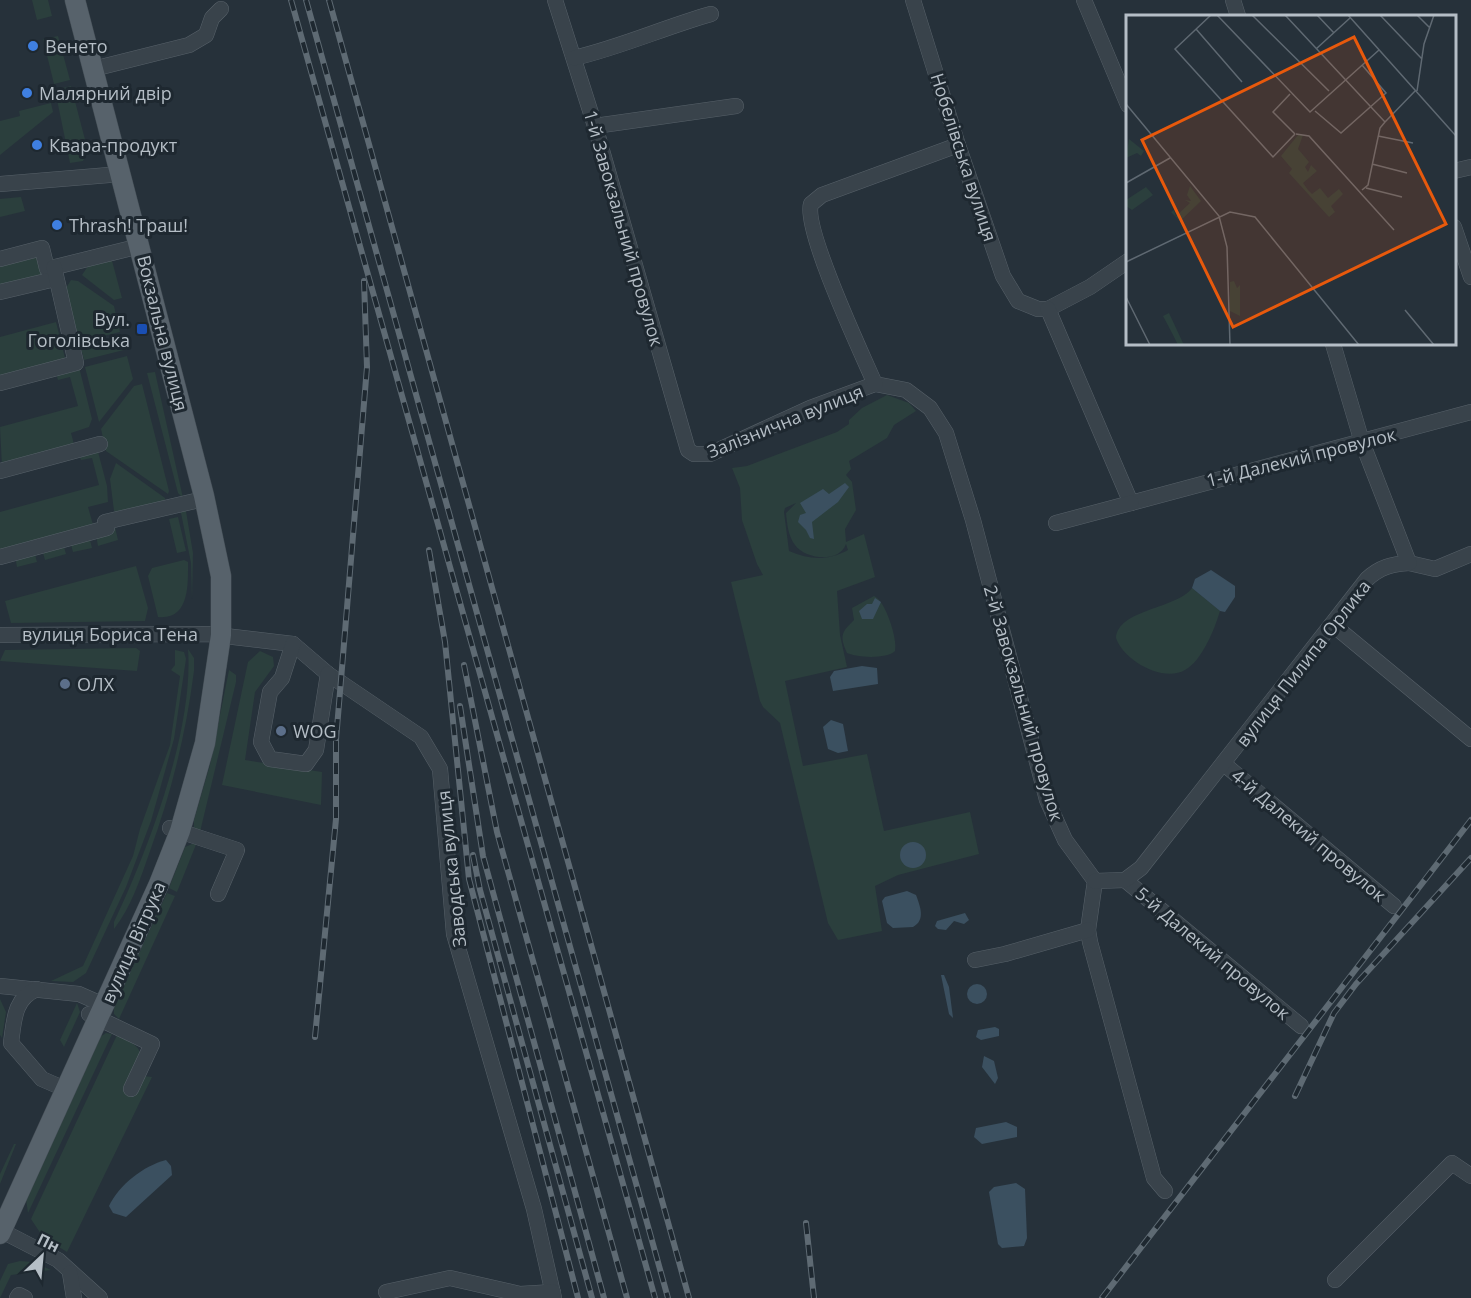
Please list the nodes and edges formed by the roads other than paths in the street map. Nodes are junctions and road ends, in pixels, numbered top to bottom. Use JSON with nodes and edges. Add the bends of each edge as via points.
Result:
{"nodes":[{"id":1,"x":65,"y":0,"type":"edge"},
{"id":2,"x":75,"y":0,"type":"edge"},
{"id":3,"x":555,"y":0,"type":"edge"},
{"id":4,"x":913,"y":0,"type":"edge"},
{"id":5,"x":1084,"y":0,"type":"edge"},
{"id":6,"x":1233,"y":0,"type":"edge"},
{"id":7,"x":221,"y":9,"type":"dead end"},
{"id":8,"x":711,"y":14,"type":"dead end"},
{"id":9,"x":1238,"y":15,"type":"edge"},
{"id":10,"x":574,"y":58,"type":"junction"},
{"id":11,"x":93,"y":69,"type":"junction"},
{"id":12,"x":1126,"y":100,"type":"edge"},
{"id":13,"x":736,"y":106,"type":"dead end"},
{"id":14,"x":595,"y":126,"type":"junction"},
{"id":15,"x":958,"y":145,"type":"junction"},
{"id":16,"x":1471,"y":167,"type":"edge"},
{"id":17,"x":1456,"y":171,"type":"edge"},
{"id":18,"x":117,"y":174,"type":"junction"},
{"id":19,"x":0,"y":184,"type":"edge"},
{"id":20,"x":1456,"y":230,"type":"edge"},
{"id":21,"x":132,"y":249,"type":"junction"},
{"id":22,"x":0,"y":259,"type":"edge"},
{"id":23,"x":1126,"y":262,"type":"edge"},
{"id":24,"x":55,"y":273,"type":"junction"},
{"id":25,"x":1471,"y":277,"type":"edge"},
{"id":26,"x":0,"y":292,"type":"edge"},
{"id":27,"x":1048,"y":309,"type":"junction"},
{"id":28,"x":1333,"y":345,"type":"edge"},
{"id":29,"x":0,"y":383,"type":"edge"},
{"id":30,"x":875,"y":384,"type":"junction"},
{"id":31,"x":1471,"y":412,"type":"edge"},
{"id":32,"x":1362,"y":442,"type":"junction"},
{"id":33,"x":100,"y":444,"type":"dead end"},
{"id":34,"x":694,"y":454,"type":"joint"},
{"id":35,"x":0,"y":471,"type":"edge"},
{"id":36,"x":195,"y":501,"type":"junction"},
{"id":37,"x":1131,"y":502,"type":"junction"},
{"id":38,"x":1056,"y":523,"type":"dead end"},
{"id":39,"x":1471,"y":554,"type":"edge"},
{"id":40,"x":0,"y":557,"type":"edge"},
{"id":41,"x":1409,"y":563,"type":"junction"},
{"id":42,"x":1332,"y":624,"type":"junction"},
{"id":43,"x":215,"y":634,"type":"junction"},
{"id":44,"x":0,"y":635,"type":"edge"},
{"id":45,"x":293,"y":644,"type":"junction"},
{"id":46,"x":328,"y":674,"type":"junction"},
{"id":47,"x":1471,"y":739,"type":"edge"},
{"id":48,"x":1224,"y":764,"type":"junction"},
{"id":49,"x":175,"y":830,"type":"junction"},
{"id":50,"x":1125,"y":880,"type":"junction"},
{"id":51,"x":1095,"y":881,"type":"junction"},
{"id":52,"x":218,"y":894,"type":"dead end"},
{"id":53,"x":1394,"y":906,"type":"dead end"},
{"id":54,"x":1088,"y":930,"type":"junction"},
{"id":55,"x":975,"y":960,"type":"dead end"},
{"id":56,"x":0,"y":986,"type":"edge"},
{"id":57,"x":37,"y":989,"type":"junction"},
{"id":58,"x":97,"y":1010,"type":"junction"},
{"id":59,"x":1301,"y":1026,"type":"dead end"},
{"id":60,"x":60,"y":1087,"type":"junction"},
{"id":61,"x":131,"y":1089,"type":"dead end"},
{"id":62,"x":1471,"y":1176,"type":"edge"},
{"id":63,"x":1165,"y":1191,"type":"dead end"},
{"id":64,"x":0,"y":1226,"type":"edge"},
{"id":65,"x":70,"y":1273,"type":"junction"},
{"id":66,"x":1335,"y":1280,"type":"dead end"},
{"id":67,"x":386,"y":1292,"type":"dead end"},
{"id":68,"x":553,"y":1295,"type":"edge"},
{"id":69,"x":17,"y":1298,"type":"edge"},
{"id":70,"x":25,"y":1298,"type":"edge"},
{"id":71,"x":74,"y":1298,"type":"edge"},
{"id":72,"x":100,"y":1298,"type":"edge"}],
"edges":[{"from":1,"to":18,"type":"main road","name":"Вокзальна вулиця"},
{"from":2,"to":11,"type":"main road","name":"Вокзальна вулиця"},
{"from":3,"to":10,"type":"street","name":"1-й Завокзальний провулок"},
{"from":4,"to":15,"type":"street","name":"Нобелівська вулиця"},
{"from":5,"to":12,"type":"street"},
{"from":6,"to":9,"type":"street"},
{"from":7,"to":11,"type":"street","via":[[212,18],[206,35],[189,45]]},
{"from":8,"to":10,"type":"street","via":[[613,49]]},
{"from":10,"to":14,"type":"street","name":"1-й Завокзальний провулок"},
{"from":11,"to":18,"type":"main road","name":"Вокзальна вулиця"},
{"from":13,"to":14,"type":"street"},
{"from":14,"to":34,"type":"street","name":"1-й Завокзальний провулок","via":[[685,442]]},
{"from":15,"to":27,"type":"street","name":"Нобелівська вулиця","via":[[1003,276],[1018,301]]},
{"from":15,"to":30,"type":"street","via":[[822,195],[811,204],[809,216],[816,238]]},
{"from":16,"to":17,"type":"street"},
{"from":18,"to":19,"type":"street"},
{"from":18,"to":21,"type":"main road","name":"Вокзальна вулиця"},
{"from":18,"to":43,"type":"main road","name":"Вокзальна вулиця","via":[[217,551],[222,599]]},
{"from":20,"to":25,"type":"street"},
{"from":21,"to":24,"type":"street"},
{"from":21,"to":36,"type":"main road","name":"Вокзальна вулиця"},
{"from":22,"to":24,"type":"street","via":[[42,248],[47,269]]},
{"from":23,"to":27,"type":"street"},
{"from":24,"to":26,"type":"street"},
{"from":24,"to":29,"type":"street","via":[[76,363]]},
{"from":27,"to":37,"type":"street"},
{"from":28,"to":32,"type":"street"},
{"from":30,"to":34,"type":"street","name":"Залізнична вулиця","via":[[810,408],[710,454]]},
{"from":30,"to":51,"type":"street","name":"2-й Завокзальний провулок","via":[[906,390],[919,398],[946,433],[1047,800],[1065,840]]},
{"from":31,"to":32,"type":"street","name":"1-й Далекий провулок"},
{"from":32,"to":37,"type":"street","name":"1-й Далекий провулок"},
{"from":32,"to":41,"type":"street"},
{"from":33,"to":35,"type":"street"},
{"from":36,"to":40,"type":"street","via":[[105,522],[106,528]]},
{"from":36,"to":43,"type":"main road","name":"Вокзальна вулиця"},
{"from":37,"to":38,"type":"street","name":"1-й Далекий провулок"},
{"from":39,"to":41,"type":"street","via":[[1435,569]]},
{"from":41,"to":42,"type":"street","name":"вулиця Пилипа Орлика","via":[[1391,564],[1376,571]]},
{"from":42,"to":47,"type":"street"},
{"from":42,"to":48,"type":"street","name":"вулиця Пилипа Орлика"},
{"from":43,"to":44,"type":"street","name":"вулиця Бориса Тена"},
{"from":43,"to":45,"type":"street"},
{"from":43,"to":49,"type":"main road","name":"вулиця Вітрука","via":[[207,734]]},
{"from":45,"to":46,"type":"street","name":"Заводська вулиця"},
{"from":45,"to":46,"type":"street","via":[[282,678],[270,692],[261,742],[270,759],[306,764],[316,750]]},
{"from":46,"to":68,"type":"street","name":"Заводська вулиця","via":[[421,737],[440,769],[454,934],[534,1209]]},
{"from":48,"to":50,"type":"street","name":"вулиця Пилипа Орлика","via":[[1158,849]]},
{"from":48,"to":53,"type":"street","name":"4-й Далекий провулок"},
{"from":49,"to":52,"type":"street","via":[[237,850]]},
{"from":49,"to":58,"type":"main road","name":"вулиця Вітрука"},
{"from":50,"to":51,"type":"street"},
{"from":50,"to":59,"type":"street","name":"5-й Далекий провулок"},
{"from":51,"to":54,"type":"street"},
{"from":54,"to":55,"type":"street"},
{"from":54,"to":63,"type":"street","via":[[1154,1178]]},
{"from":56,"to":57,"type":"street"},
{"from":57,"to":58,"type":"street","via":[[78,994]]},
{"from":57,"to":60,"type":"street","via":[[22,997],[11,1043],[33,1071]]},
{"from":58,"to":60,"type":"main road","name":"вулиця Вітрука"},
{"from":58,"to":61,"type":"street","via":[[152,1044]]},
{"from":60,"to":64,"type":"main road","name":"вулиця Вітрука"},
{"from":62,"to":66,"type":"street","via":[[1452,1163]]},
{"from":64,"to":65,"type":"street","via":[[58,1260]]},
{"from":65,"to":71,"type":"street"},
{"from":65,"to":72,"type":"street"},
{"from":67,"to":68,"type":"street","via":[[450,1278],[520,1294]]},
{"from":69,"to":70,"type":"street"}]}
